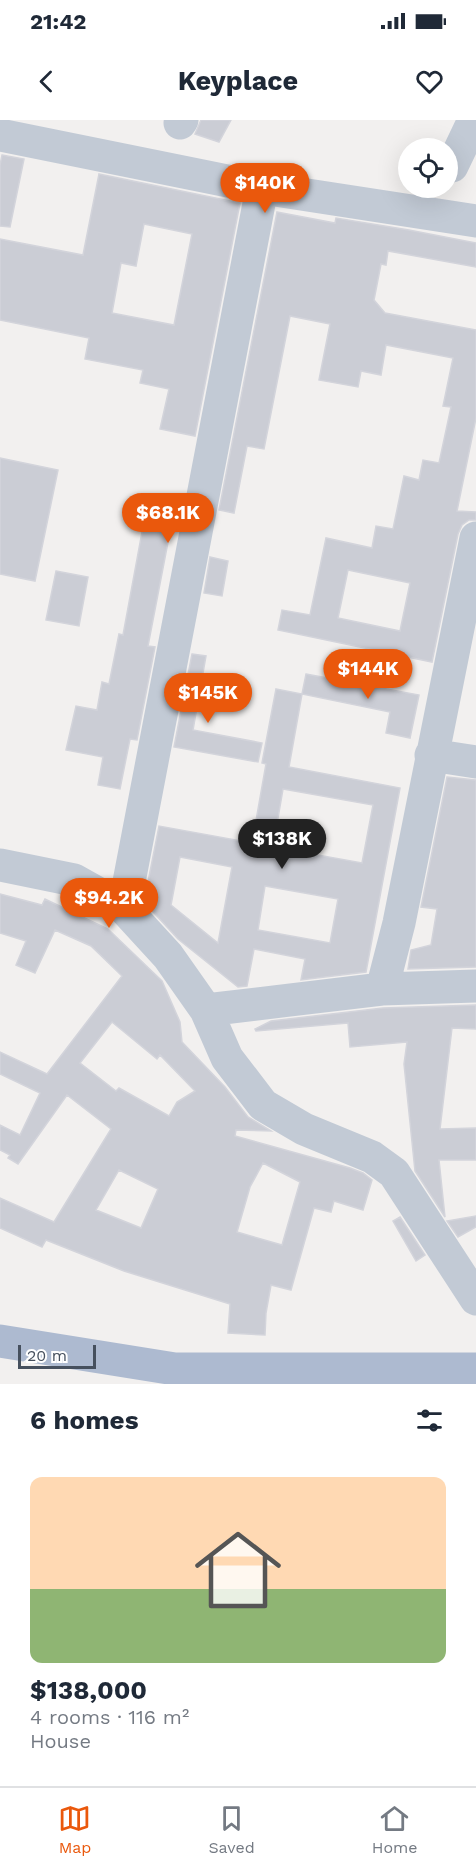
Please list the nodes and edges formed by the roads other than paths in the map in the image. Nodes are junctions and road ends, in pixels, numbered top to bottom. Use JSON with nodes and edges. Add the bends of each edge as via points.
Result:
{"nodes":[{"id":1,"x":474,"y":120,"type":"edge"},
{"id":2,"x":0,"y":135,"type":"edge"},
{"id":3,"x":458,"y":153,"type":"edge"},
{"id":4,"x":262,"y":188,"type":"junction"},
{"id":5,"x":476,"y":221,"type":"edge"},
{"id":6,"x":476,"y":538,"type":"edge"},
{"id":7,"x":431,"y":755,"type":"junction"},
{"id":8,"x":476,"y":762,"type":"edge"},
{"id":9,"x":0,"y":865,"type":"edge"},
{"id":10,"x":124,"y":908,"type":"junction"},
{"id":11,"x":476,"y":987,"type":"edge"},
{"id":12,"x":382,"y":989,"type":"junction"},
{"id":13,"x":206,"y":1010,"type":"junction"},
{"id":14,"x":462,"y":1255,"type":"edge"},
{"id":15,"x":476,"y":1299,"type":"edge"},
{"id":16,"x":0,"y":1341,"type":"edge"},
{"id":17,"x":476,"y":1369,"type":"edge"}],
"edges":[{"from":1,"to":3,"type":"street"},
{"from":2,"to":4,"type":"street"},
{"from":4,"to":5,"type":"street"},
{"from":4,"to":10,"type":"street"},
{"from":6,"to":7,"type":"street"},
{"from":7,"to":8,"type":"street"},
{"from":7,"to":12,"type":"street","via":[[399,923]]},
{"from":9,"to":10,"type":"street","via":[[74,880]]},
{"from":10,"to":13,"type":"street","via":[[168,956]]},
{"from":11,"to":12,"type":"street"},
{"from":12,"to":13,"type":"street"},
{"from":13,"to":14,"type":"street","via":[[227,1058],[263,1105],[304,1129],[372,1157],[394,1173]]},
{"from":14,"to":15,"type":"street"},
{"from":16,"to":17,"type":"main road","via":[[175,1369]]}]}
